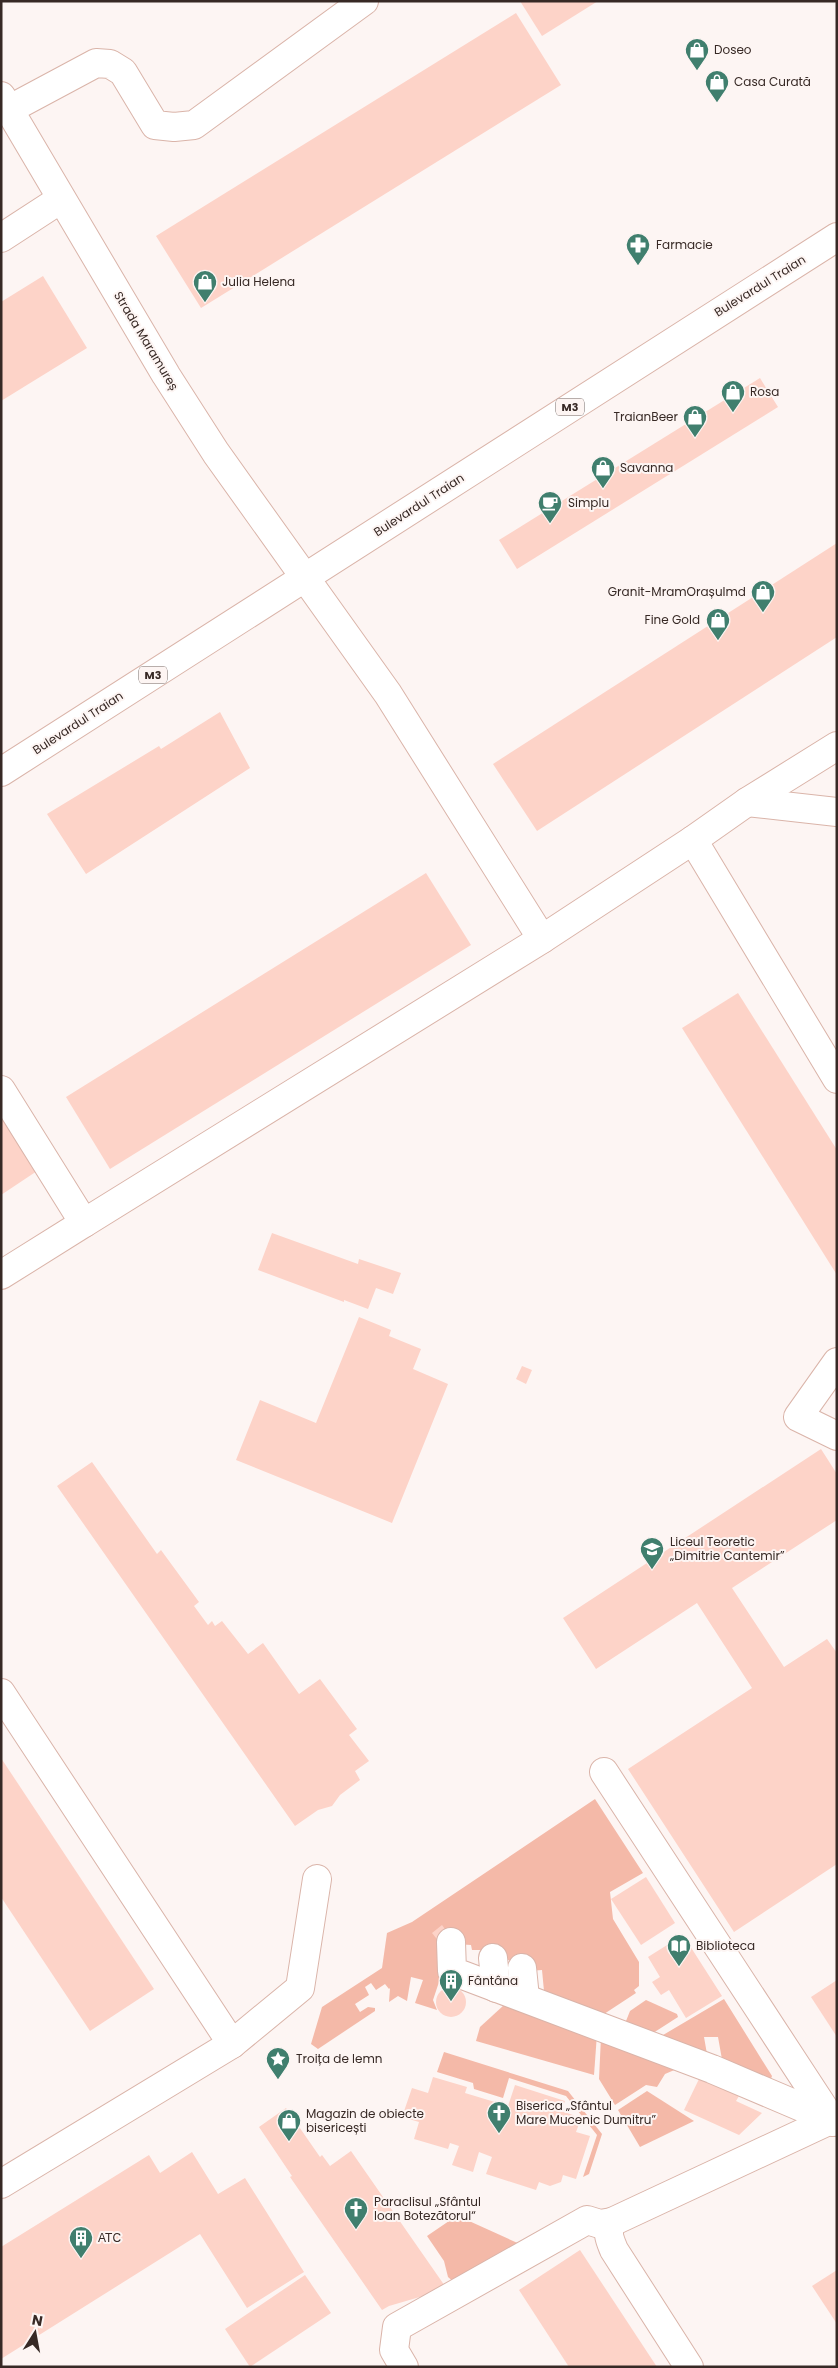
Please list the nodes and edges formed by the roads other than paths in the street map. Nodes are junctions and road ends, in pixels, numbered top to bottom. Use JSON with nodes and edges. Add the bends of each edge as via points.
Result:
{"nodes":[{"id":1,"x":364,"y":1,"type":"edge"},
{"id":2,"x":6,"y":103,"type":"edge"},
{"id":3,"x":61,"y":199,"type":"junction"},
{"id":4,"x":837,"y":237,"type":"edge"},
{"id":5,"x":1,"y":238,"type":"edge"},
{"id":6,"x":304,"y":578,"type":"junction"},
{"id":7,"x":837,"y":746,"type":"edge"},
{"id":8,"x":1,"y":772,"type":"edge"},
{"id":9,"x":747,"y":802,"type":"junction"},
{"id":10,"x":837,"y":812,"type":"edge"},
{"id":11,"x":693,"y":840,"type":"junction"},
{"id":12,"x":542,"y":939,"type":"junction"},
{"id":13,"x":837,"y":1079,"type":"edge"},
{"id":14,"x":1,"y":1090,"type":"edge"},
{"id":15,"x":84,"y":1223,"type":"junction"},
{"id":16,"x":1,"y":1275,"type":"edge"},
{"id":17,"x":837,"y":1362,"type":"edge"},
{"id":18,"x":837,"y":1436,"type":"edge"},
{"id":19,"x":1,"y":1693,"type":"edge"},
{"id":20,"x":604,"y":1772,"type":"dead end"},
{"id":21,"x":317,"y":1879,"type":"dead end"},
{"id":22,"x":497,"y":1973,"type":"dead end"},
{"id":23,"x":232,"y":2044,"type":"junction"},
{"id":24,"x":835,"y":2122,"type":"edge"},
{"id":25,"x":1,"y":2183,"type":"edge"},
{"id":26,"x":612,"y":2222,"type":"junction"},
{"id":27,"x":404,"y":2367,"type":"edge"},
{"id":28,"x":689,"y":2367,"type":"edge"}],
"edges":[{"from":1,"to":2,"type":"main road","via":[[194,125],[154,125],[123,72],[110,64],[96,63]]},
{"from":2,"to":3,"type":"main road","name":"Strada Maramureș"},
{"from":3,"to":5,"type":"main road"},
{"from":3,"to":6,"type":"main road","name":"Strada Maramureș","via":[[206,437]]},
{"from":4,"to":6,"type":"main road","name":"Bulevardul Traian","number":"M3"},
{"from":6,"to":8,"type":"main road","name":"Bulevardul Traian","number":"M3"},
{"from":6,"to":12,"type":"main road","name":"Strada Maramureș","via":[[388,694]]},
{"from":7,"to":9,"type":"main road"},
{"from":9,"to":10,"type":"main road"},
{"from":9,"to":11,"type":"main road"},
{"from":11,"to":12,"type":"main road"},
{"from":11,"to":13,"type":"main road"},
{"from":12,"to":15,"type":"main road"},
{"from":14,"to":15,"type":"main road"},
{"from":15,"to":16,"type":"main road"},
{"from":17,"to":18,"type":"main road","via":[[798,1417]]},
{"from":19,"to":23,"type":"main road"},
{"from":20,"to":24,"type":"main road"},
{"from":21,"to":23,"type":"main road","via":[[300,1988]]},
{"from":22,"to":24,"type":"main road"},
{"from":23,"to":25,"type":"main road"},
{"from":24,"to":26,"type":"main road"},
{"from":26,"to":27,"type":"main road","via":[[600,2224],[587,2220],[397,2327],[394,2350]]},
{"from":26,"to":28,"type":"main road","via":[[608,2237],[614,2250]]}]}
